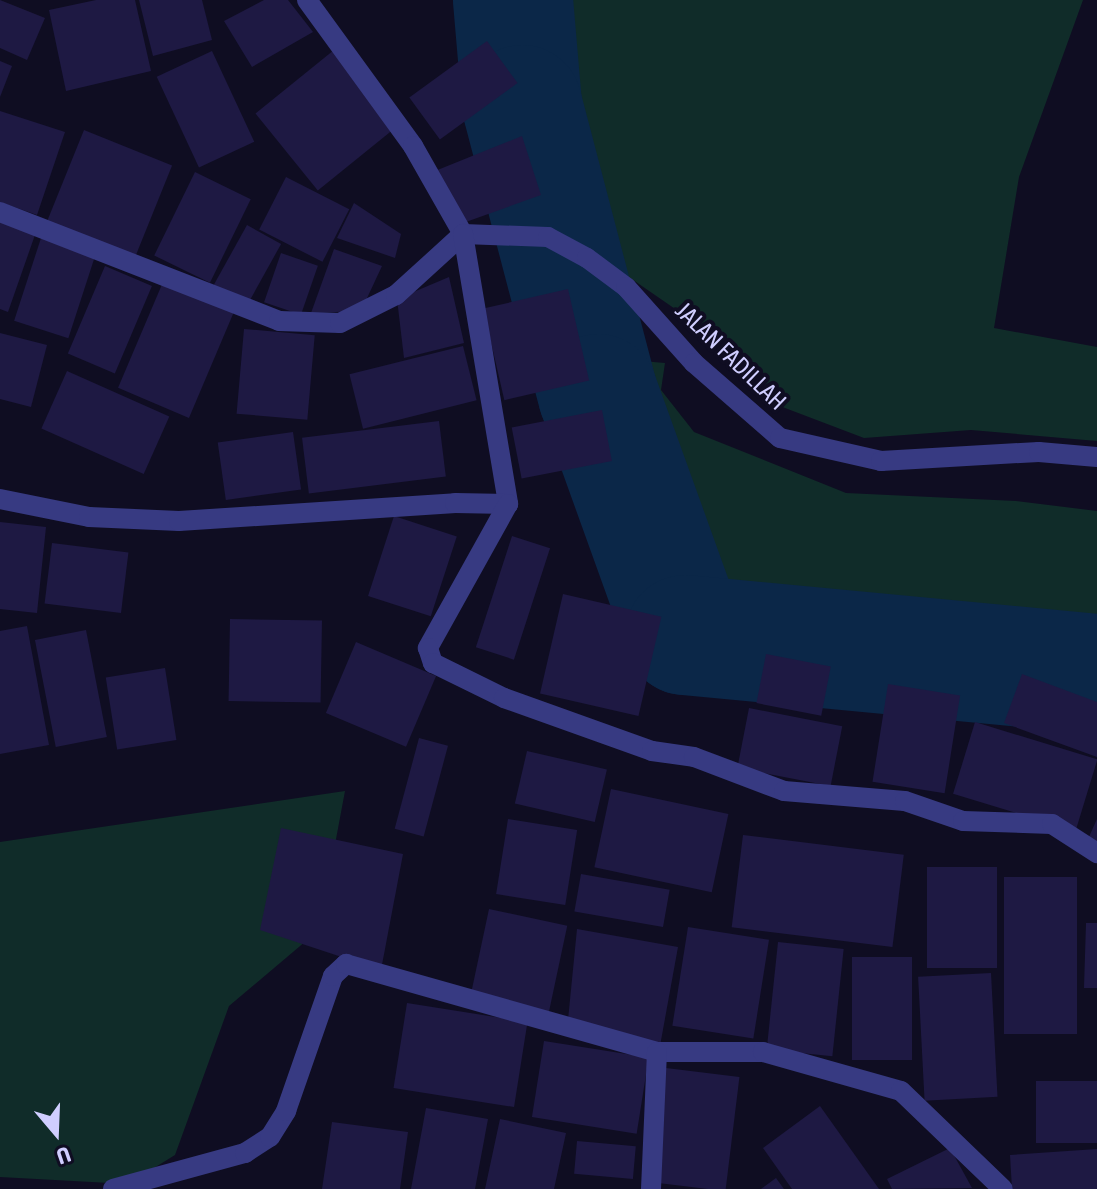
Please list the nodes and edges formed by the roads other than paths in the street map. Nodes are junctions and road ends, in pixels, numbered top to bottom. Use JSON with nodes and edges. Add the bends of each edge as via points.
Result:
{"nodes":[{"id":1,"x":307,"y":0,"type":"edge"},
{"id":2,"x":0,"y":212,"type":"edge"},
{"id":3,"x":463,"y":234,"type":"junction"},
{"id":4,"x":1097,"y":457,"type":"edge"},
{"id":5,"x":0,"y":499,"type":"edge"},
{"id":6,"x":508,"y":504,"type":"junction"},
{"id":7,"x":1097,"y":853,"type":"edge"},
{"id":8,"x":657,"y":1052,"type":"junction"},
{"id":9,"x":113,"y":1189,"type":"edge"},
{"id":10,"x":651,"y":1189,"type":"edge"},
{"id":11,"x":1003,"y":1189,"type":"edge"}],
"edges":[{"from":1,"to":3,"type":"street","via":[[413,146]]},
{"from":2,"to":3,"type":"street","via":[[279,321],[340,323],[396,295]]},
{"from":3,"to":4,"type":"street","name":"JALAN FADILLAH","via":[[548,237],[587,258],[626,287],[694,363],[780,438],[881,461],[1039,452]]},
{"from":3,"to":6,"type":"street"},
{"from":5,"to":6,"type":"street","via":[[89,517],[179,521]]},
{"from":6,"to":7,"type":"street","via":[[428,648],[433,663],[504,698],[784,791],[905,801],[963,821],[1052,824]]},
{"from":8,"to":9,"type":"street","via":[[346,964],[333,976],[286,1111],[270,1137],[245,1153]]},
{"from":8,"to":10,"type":"street"},
{"from":8,"to":11,"type":"street","via":[[763,1052],[901,1091]]}]}
